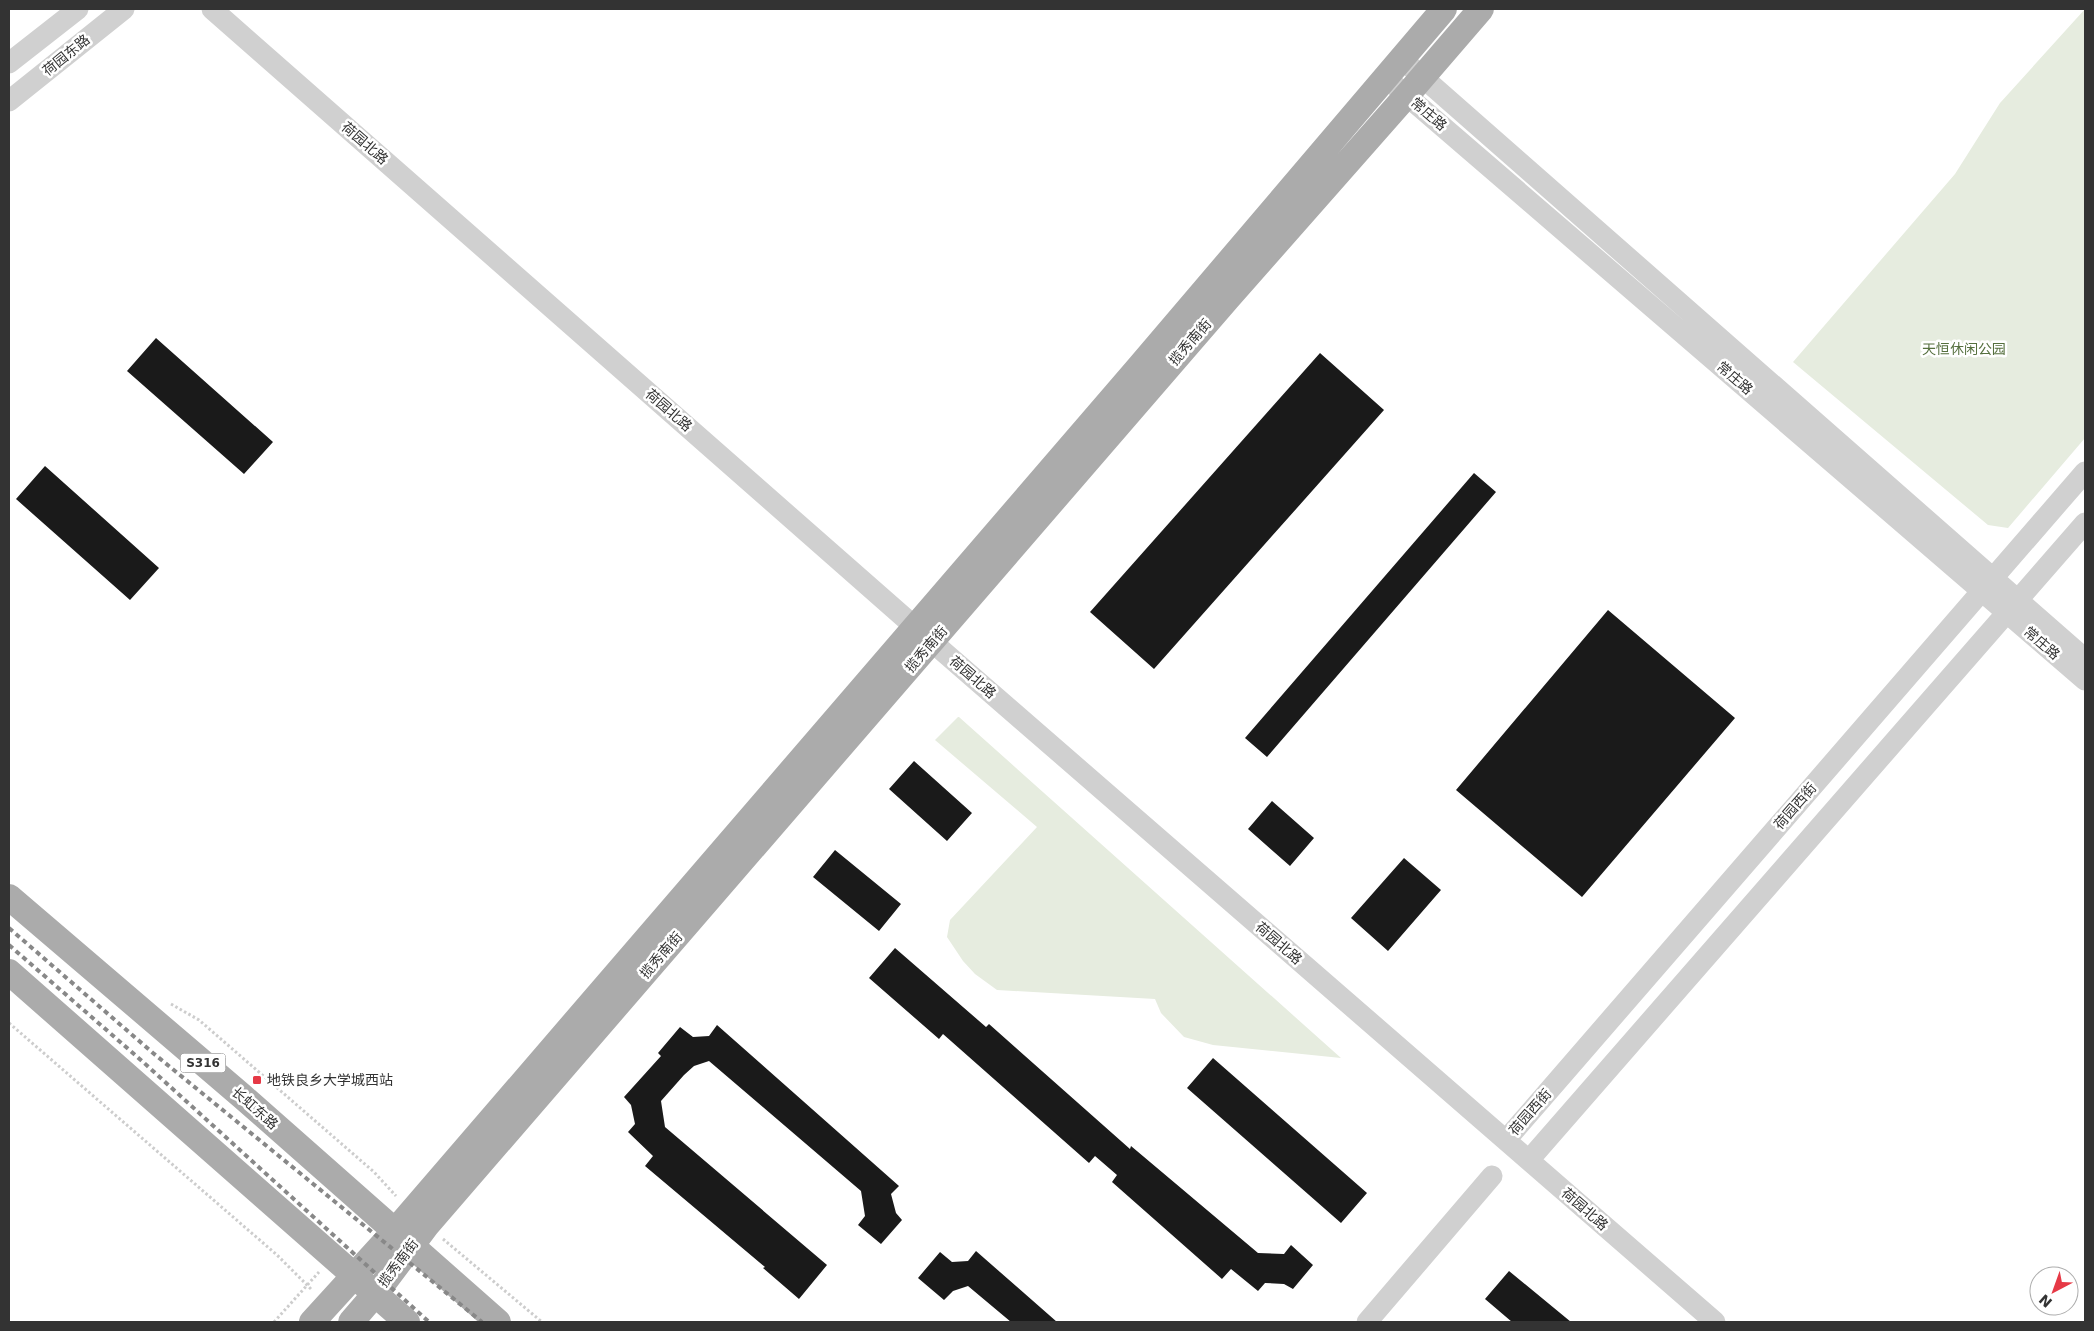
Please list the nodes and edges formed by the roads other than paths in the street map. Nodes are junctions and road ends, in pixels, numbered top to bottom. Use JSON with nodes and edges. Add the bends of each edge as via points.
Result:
{"nodes":[{"id":1,"x":78,"y":9,"type":"edge"},
{"id":2,"x":124,"y":9,"type":"edge"},
{"id":3,"x":212,"y":9,"type":"edge"},
{"id":4,"x":1444,"y":9,"type":"edge"},
{"id":5,"x":1481,"y":9,"type":"edge"},
{"id":6,"x":9,"y":63,"type":"edge"},
{"id":7,"x":1393,"y":68,"type":"junction"},
{"id":8,"x":1415,"y":86,"type":"junction"},
{"id":9,"x":9,"y":101,"type":"edge"},
{"id":10,"x":2085,"y":472,"type":"edge"},
{"id":11,"x":2085,"y":523,"type":"edge"},
{"id":12,"x":1987,"y":584,"type":"junction"},
{"id":13,"x":2012,"y":606,"type":"junction"},
{"id":14,"x":924,"y":634,"type":"junction"},
{"id":15,"x":2085,"y":659,"type":"edge"},
{"id":16,"x":2085,"y":680,"type":"edge"},
{"id":17,"x":9,"y":897,"type":"edge"},
{"id":18,"x":9,"y":972,"type":"edge"},
{"id":19,"x":1506,"y":1140,"type":"junction"},
{"id":20,"x":1529,"y":1160,"type":"junction"},
{"id":21,"x":1492,"y":1176,"type":"dead end"},
{"id":22,"x":404,"y":1238,"type":"junction"},
{"id":23,"x":354,"y":1276,"type":"junction"},
{"id":24,"x":376,"y":1293,"type":"junction"},
{"id":25,"x":320,"y":1313,"type":"edge"},
{"id":26,"x":351,"y":1322,"type":"edge"},
{"id":27,"x":407,"y":1322,"type":"edge"},
{"id":28,"x":498,"y":1322,"type":"edge"},
{"id":29,"x":1367,"y":1322,"type":"edge"},
{"id":30,"x":1715,"y":1322,"type":"edge"}],
"edges":[{"from":1,"to":6,"type":"street","name":"荷园东路"},
{"from":2,"to":9,"type":"street","name":"荷园东路"},
{"from":3,"to":14,"type":"street","name":"荷园北路"},
{"from":4,"to":7,"type":"main road","name":"揽秀南街"},
{"from":5,"to":8,"type":"main road","name":"揽秀南街"},
{"from":7,"to":8,"type":"street","name":"常庄路"},
{"from":7,"to":14,"type":"main road","name":"揽秀南街","via":[[1140,366]]},
{"from":8,"to":12,"type":"street","name":"常庄路"},
{"from":8,"to":14,"type":"main road","name":"揽秀南街"},
{"from":10,"to":12,"type":"street","name":"荷园西街"},
{"from":11,"to":13,"type":"street"},
{"from":12,"to":13,"type":"street","name":"常庄路"},
{"from":12,"to":19,"type":"street","name":"荷园西街"},
{"from":13,"to":15,"type":"street","name":"常庄路"},
{"from":13,"to":16,"type":"street","name":"常庄路"},
{"from":13,"to":20,"type":"street"},
{"from":14,"to":19,"type":"street","name":"荷园北路"},
{"from":14,"to":22,"type":"main road","name":"揽秀南街"},
{"from":17,"to":22,"type":"main road","name":"长虹东路","number":"S316"},
{"from":18,"to":23,"type":"main road"},
{"from":19,"to":20,"type":"street","name":"荷园北路"},
{"from":20,"to":30,"type":"street","name":"荷园北路"},
{"from":21,"to":29,"type":"street"},
{"from":22,"to":23,"type":"main road","name":"揽秀南街"},
{"from":22,"to":24,"type":"main road","name":"揽秀南街"},
{"from":22,"to":28,"type":"main road","name":"长虹东路","number":"S316"},
{"from":23,"to":24,"type":"main road"},
{"from":23,"to":25,"type":"main road","name":"揽秀南街"},
{"from":24,"to":26,"type":"main road","name":"揽秀南街"},
{"from":24,"to":27,"type":"main road"}]}
